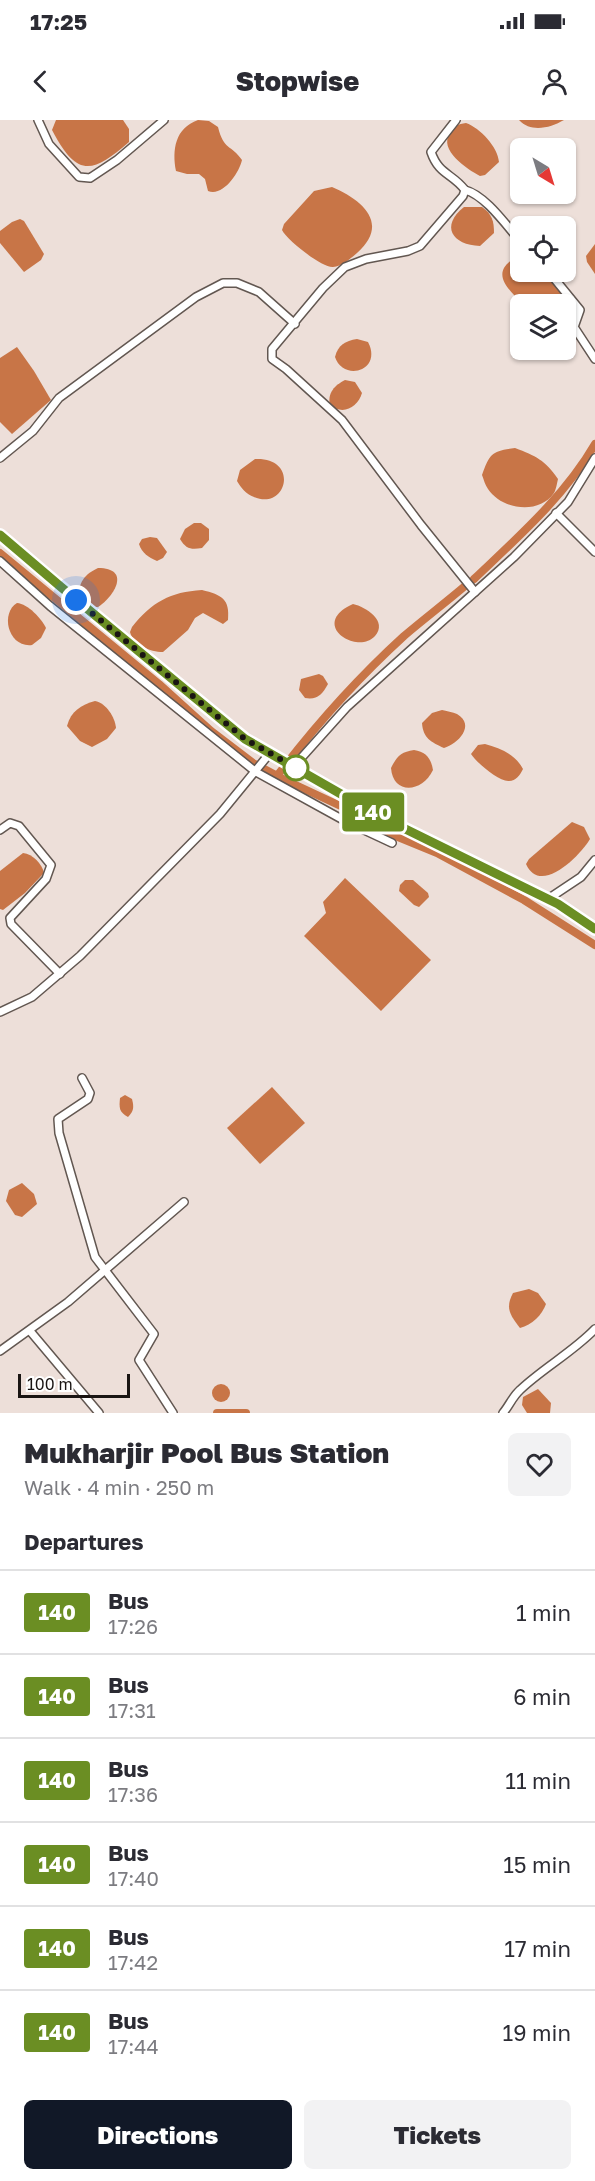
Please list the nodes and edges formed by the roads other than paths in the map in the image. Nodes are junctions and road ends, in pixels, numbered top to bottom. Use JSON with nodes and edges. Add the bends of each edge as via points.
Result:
{"nodes":[{"id":1,"x":38,"y":120,"type":"edge"},
{"id":2,"x":164,"y":120,"type":"edge"},
{"id":3,"x":456,"y":120,"type":"edge"},
{"id":4,"x":465,"y":190,"type":"junction"},
{"id":5,"x":510,"y":230,"type":"edge"},
{"id":6,"x":557,"y":282,"type":"edge"},
{"id":7,"x":295,"y":324,"type":"junction"},
{"id":8,"x":595,"y":359,"type":"edge"},
{"id":9,"x":0,"y":458,"type":"edge"},
{"id":10,"x":595,"y":458,"type":"edge"},
{"id":11,"x":556,"y":513,"type":"junction"},
{"id":12,"x":0,"y":535,"type":"edge"},
{"id":13,"x":595,"y":552,"type":"edge"},
{"id":14,"x":0,"y":561,"type":"edge"},
{"id":15,"x":475,"y":592,"type":"junction"},
{"id":16,"x":270,"y":753,"type":"junction"},
{"id":17,"x":294,"y":766,"type":"junction"},
{"id":18,"x":256,"y":772,"type":"junction"},
{"id":19,"x":0,"y":830,"type":"edge"},
{"id":20,"x":392,"y":843,"type":"dead end"},
{"id":21,"x":595,"y":860,"type":"edge"},
{"id":22,"x":548,"y":899,"type":"junction"},
{"id":23,"x":595,"y":929,"type":"edge"},
{"id":24,"x":60,"y":974,"type":"junction"},
{"id":25,"x":0,"y":1012,"type":"edge"},
{"id":26,"x":82,"y":1078,"type":"dead end"},
{"id":27,"x":184,"y":1202,"type":"dead end"},
{"id":28,"x":106,"y":1270,"type":"junction"},
{"id":29,"x":595,"y":1329,"type":"edge"},
{"id":30,"x":30,"y":1331,"type":"junction"},
{"id":31,"x":0,"y":1351,"type":"edge"},
{"id":32,"x":172,"y":1410,"type":"edge"},
{"id":33,"x":99,"y":1413,"type":"edge"},
{"id":34,"x":503,"y":1413,"type":"edge"}],
"edges":[{"from":1,"to":2,"type":"street","via":[[49,144],[84,178],[117,160]]},
{"from":3,"to":4,"type":"street","via":[[431,152],[440,170]]},
{"from":4,"to":5,"type":"street","via":[[474,192]]},
{"from":4,"to":7,"type":"street","via":[[420,246],[345,267]]},
{"from":6,"to":8,"type":"street","via":[[580,310],[574,327]]},
{"from":7,"to":9,"type":"street","via":[[259,292],[237,283],[223,283],[196,297],[59,399],[33,431]]},
{"from":7,"to":15,"type":"street","via":[[272,350],[272,359],[342,420]]},
{"from":10,"to":11,"type":"street","via":[[568,502]]},
{"from":11,"to":13,"type":"street"},
{"from":11,"to":15,"type":"street"},
{"from":12,"to":16,"type":"street","via":[[245,739]]},
{"from":14,"to":18,"type":"street"},
{"from":15,"to":17,"type":"street","via":[[347,707]]},
{"from":16,"to":17,"type":"street"},
{"from":16,"to":18,"type":"street"},
{"from":17,"to":22,"type":"street","via":[[381,817]]},
{"from":18,"to":20,"type":"street"},
{"from":18,"to":24,"type":"street","via":[[157,880]]},
{"from":19,"to":24,"type":"street","via":[[10,823],[20,826],[51,866],[46,879],[10,918],[11,924]]},
{"from":21,"to":22,"type":"street","via":[[581,877]]},
{"from":22,"to":23,"type":"street"},
{"from":24,"to":25,"type":"street","via":[[32,997]]},
{"from":26,"to":28,"type":"street","via":[[90,1093],[88,1099],[58,1119],[59,1133],[95,1257]]},
{"from":27,"to":28,"type":"street"},
{"from":28,"to":30,"type":"street"},
{"from":28,"to":32,"type":"street","via":[[154,1334],[139,1360]]},
{"from":29,"to":34,"type":"street","via":[[517,1392]]},
{"from":30,"to":31,"type":"street"},
{"from":30,"to":33,"type":"street"}]}
